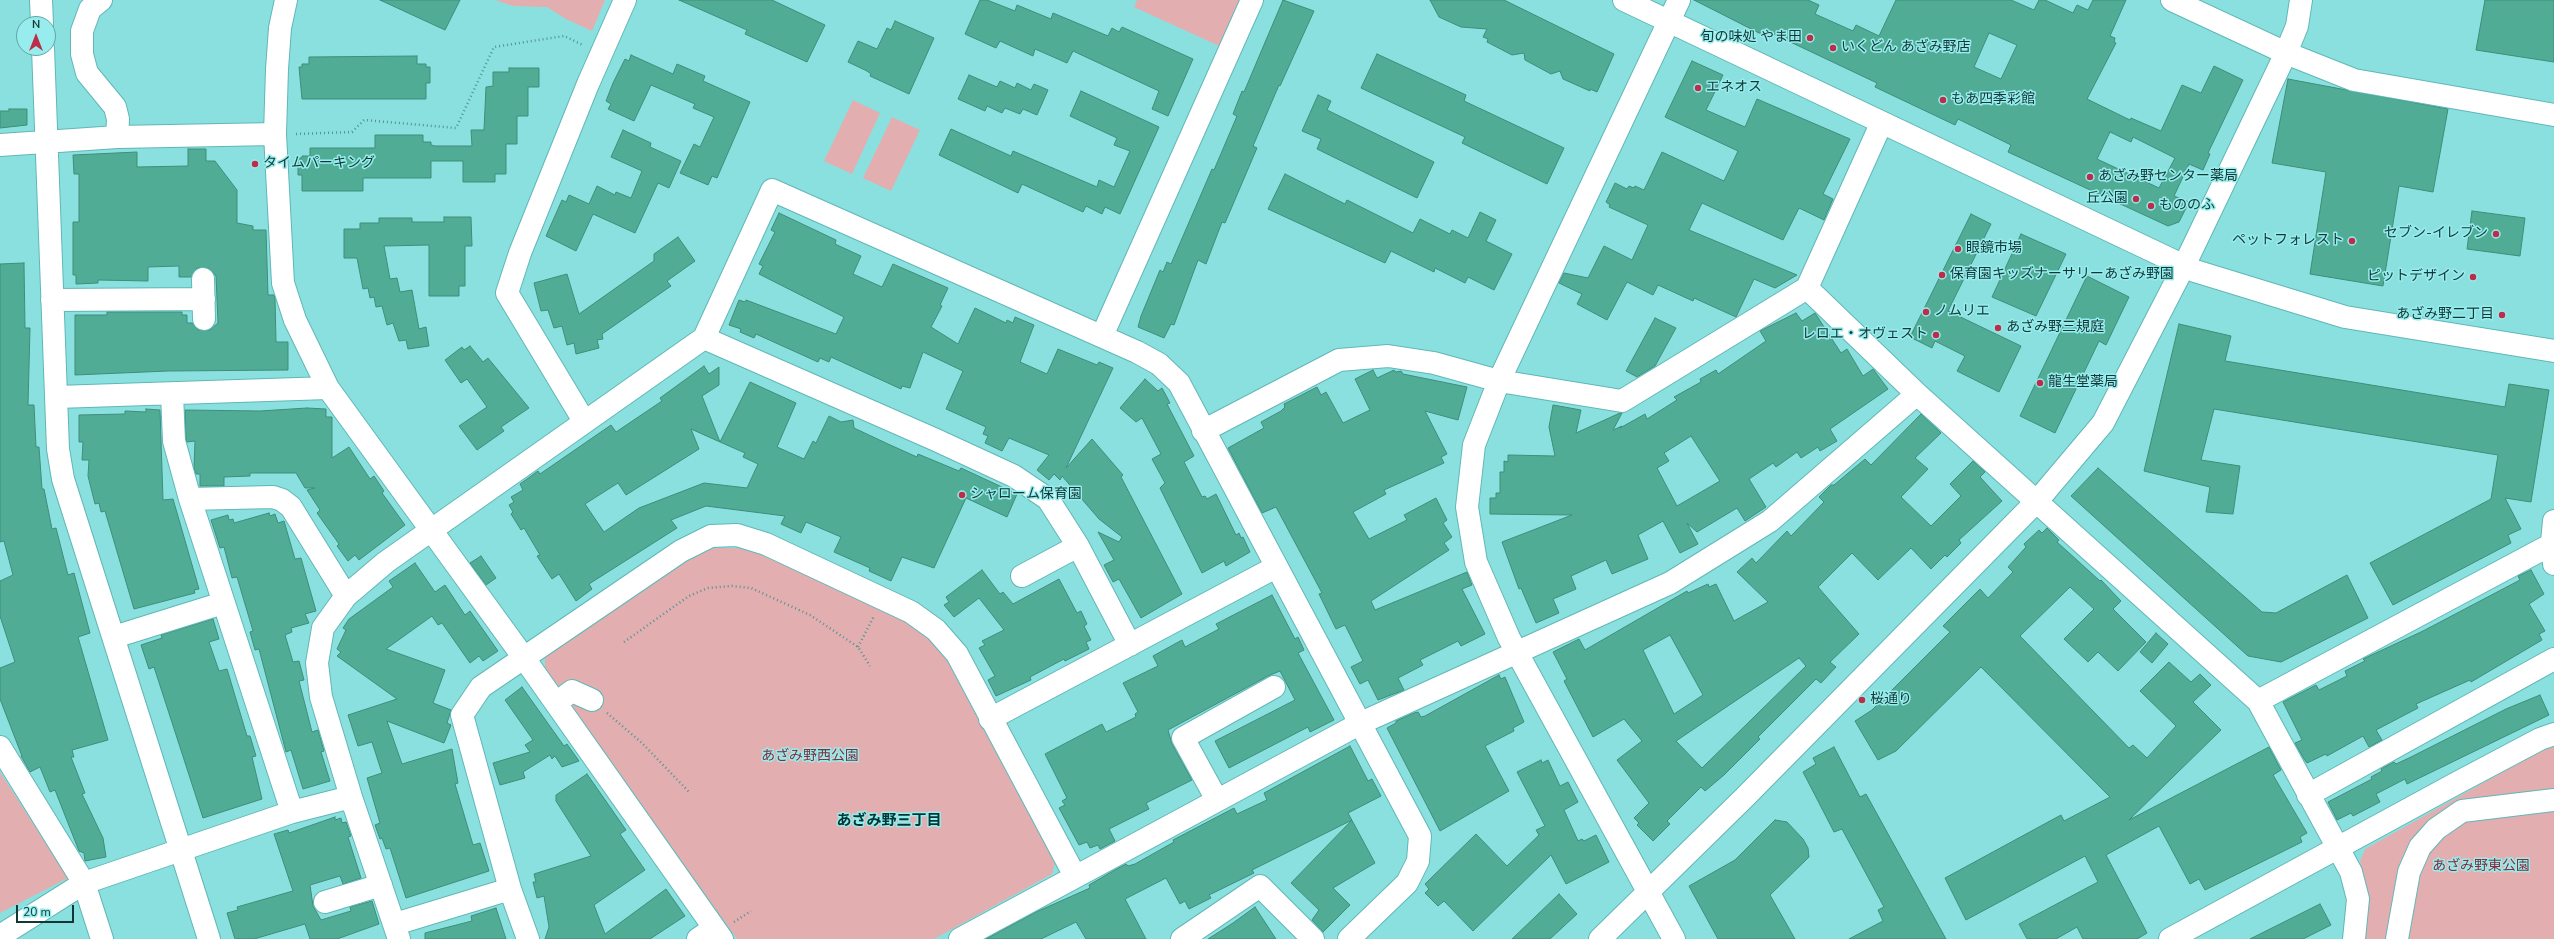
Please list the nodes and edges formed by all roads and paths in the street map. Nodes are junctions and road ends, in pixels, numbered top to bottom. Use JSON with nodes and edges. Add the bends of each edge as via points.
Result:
{"nodes":[{"id":1,"x":41,"y":0,"type":"edge"},
{"id":2,"x":101,"y":0,"type":"edge"},
{"id":3,"x":286,"y":0,"type":"edge"},
{"id":4,"x":625,"y":0,"type":"edge"},
{"id":5,"x":1252,"y":0,"type":"edge"},
{"id":6,"x":1624,"y":0,"type":"edge"},
{"id":7,"x":1679,"y":0,"type":"edge"},
{"id":8,"x":2172,"y":0,"type":"edge"},
{"id":9,"x":2301,"y":0,"type":"edge"},
{"id":10,"x":42,"y":16,"type":"edge"},
{"id":11,"x":1669,"y":22,"type":"junction"},
{"id":12,"x":2286,"y":53,"type":"junction"},
{"id":13,"x":601,"y":54,"type":"junction"},
{"id":14,"x":43,"y":56,"type":"edge"},
{"id":15,"x":2554,"y":115,"type":"edge"},
{"id":16,"x":1881,"y":124,"type":"junction"},
{"id":17,"x":275,"y":134,"type":"junction"},
{"id":18,"x":317,"y":135,"type":"dead end"},
{"id":19,"x":118,"y":137,"type":"junction"},
{"id":20,"x":47,"y":143,"type":"junction"},
{"id":21,"x":0,"y":145,"type":"edge"},
{"id":22,"x":2184,"y":266,"type":"junction"},
{"id":23,"x":1808,"y":288,"type":"junction"},
{"id":24,"x":204,"y":299,"type":"dead end"},
{"id":25,"x":52,"y":300,"type":"junction"},
{"id":26,"x":1102,"y":336,"type":"junction"},
{"id":27,"x":704,"y":338,"type":"junction"},
{"id":28,"x":2554,"y":351,"type":"edge"},
{"id":29,"x":1499,"y":381,"type":"junction"},
{"id":30,"x":328,"y":388,"type":"junction"},
{"id":31,"x":172,"y":394,"type":"junction"},
{"id":32,"x":1917,"y":394,"type":"junction"},
{"id":33,"x":57,"y":397,"type":"junction"},
{"id":34,"x":584,"y":421,"type":"junction"},
{"id":35,"x":1203,"y":431,"type":"junction"},
{"id":36,"x":190,"y":499,"type":"junction"},
{"id":37,"x":2038,"y":500,"type":"junction"},
{"id":38,"x":431,"y":530,"type":"junction"},
{"id":39,"x":2553,"y":535,"type":"edge"},
{"id":40,"x":1078,"y":546,"type":"junction"},
{"id":41,"x":2554,"y":564,"type":"edge"},
{"id":42,"x":1276,"y":567,"type":"junction"},
{"id":43,"x":1022,"y":576,"type":"dead end"},
{"id":44,"x":346,"y":596,"type":"junction"},
{"id":45,"x":883,"y":600,"type":"junction"},
{"id":46,"x":223,"y":603,"type":"junction"},
{"id":47,"x":114,"y":637,"type":"junction"},
{"id":48,"x":624,"y":642,"type":"dead end"},
{"id":49,"x":1130,"y":645,"type":"junction"},
{"id":50,"x":858,"y":647,"type":"junction"},
{"id":51,"x":1516,"y":653,"type":"junction"},
{"id":52,"x":524,"y":658,"type":"junction"},
{"id":53,"x":2554,"y":659,"type":"edge"},
{"id":54,"x":870,"y":666,"type":"dead end"},
{"id":55,"x":1274,"y":687,"type":"dead end"},
{"id":56,"x":592,"y":700,"type":"joint"},
{"id":57,"x":2258,"y":701,"type":"junction"},
{"id":58,"x":556,"y":703,"type":"junction"},
{"id":59,"x":990,"y":719,"type":"junction"},
{"id":60,"x":1361,"y":723,"type":"junction"},
{"id":61,"x":2554,"y":734,"type":"edge"},
{"id":62,"x":0,"y":747,"type":"edge"},
{"id":63,"x":690,"y":793,"type":"dead end"},
{"id":64,"x":2308,"y":795,"type":"junction"},
{"id":65,"x":351,"y":798,"type":"junction"},
{"id":66,"x":1217,"y":800,"type":"junction"},
{"id":67,"x":2554,"y":800,"type":"edge"},
{"id":68,"x":292,"y":812,"type":"junction"},
{"id":69,"x":180,"y":849,"type":"junction"},
{"id":70,"x":2338,"y":849,"type":"junction"},
{"id":71,"x":1075,"y":876,"type":"junction"},
{"id":72,"x":84,"y":883,"type":"junction"},
{"id":73,"x":381,"y":885,"type":"junction"},
{"id":74,"x":510,"y":889,"type":"junction"},
{"id":75,"x":1648,"y":892,"type":"junction"},
{"id":76,"x":325,"y":902,"type":"dead end"},
{"id":77,"x":397,"y":932,"type":"edge"},
{"id":78,"x":712,"y":935,"type":"edge"},
{"id":79,"x":0,"y":936,"type":"edge"},
{"id":80,"x":102,"y":939,"type":"edge"},
{"id":81,"x":209,"y":939,"type":"edge"},
{"id":82,"x":528,"y":939,"type":"edge"},
{"id":83,"x":960,"y":939,"type":"edge"},
{"id":84,"x":1182,"y":939,"type":"edge"},
{"id":85,"x":1313,"y":939,"type":"edge"},
{"id":86,"x":1349,"y":939,"type":"edge"},
{"id":87,"x":1600,"y":939,"type":"edge"},
{"id":88,"x":1674,"y":939,"type":"edge"},
{"id":89,"x":2170,"y":939,"type":"edge"},
{"id":90,"x":2354,"y":939,"type":"edge"},
{"id":91,"x":2397,"y":939,"type":"edge"}],
"edges":[{"from":1,"to":10,"type":"street"},
{"from":2,"to":19,"type":"street","via":[[90,9],[82,31],[82,54],[87,73],[115,107]]},
{"from":3,"to":17,"type":"street","via":[[277,62]]},
{"from":4,"to":13,"type":"street"},
{"from":5,"to":26,"type":"street"},
{"from":6,"to":11,"type":"street"},
{"from":7,"to":11,"type":"street"},
{"from":8,"to":12,"type":"street"},
{"from":9,"to":12,"type":"street","via":[[2298,26]]},
{"from":11,"to":16,"type":"street"},
{"from":11,"to":29,"type":"street"},
{"from":12,"to":15,"type":"street","via":[[2354,80]]},
{"from":12,"to":22,"type":"street"},
{"from":13,"to":18,"type":"path","via":[[564,36],[494,47],[456,128],[364,120],[352,132]]},
{"from":13,"to":34,"type":"street","via":[[520,253],[507,293]]},
{"from":14,"to":20,"type":"street"},
{"from":16,"to":22,"type":"street"},
{"from":16,"to":23,"type":"street"},
{"from":17,"to":19,"type":"street"},
{"from":17,"to":30,"type":"street","via":[[283,283],[295,320]]},
{"from":19,"to":20,"type":"street"},
{"from":20,"to":21,"type":"street"},
{"from":20,"to":25,"type":"street"},
{"from":22,"to":28,"type":"street","via":[[2218,280],[2345,317]]},
{"from":22,"to":37,"type":"street","via":[[2104,423]]},
{"from":23,"to":29,"type":"street","via":[[1622,401]]},
{"from":23,"to":32,"type":"street"},
{"from":24,"to":25,"type":"street"},
{"from":25,"to":33,"type":"street"},
{"from":26,"to":27,"type":"street","via":[[772,190]]},
{"from":26,"to":35,"type":"street","via":[[1159,364],[1179,383]]},
{"from":27,"to":34,"type":"street"},
{"from":27,"to":40,"type":"street","via":[[1014,476],[1048,499]]},
{"from":29,"to":35,"type":"street","via":[[1434,362],[1388,356],[1339,360]]},
{"from":29,"to":51,"type":"street","via":[[1474,445],[1467,508],[1476,562]]},
{"from":30,"to":31,"type":"street"},
{"from":30,"to":38,"type":"street"},
{"from":31,"to":33,"type":"street"},
{"from":31,"to":36,"type":"street","via":[[174,441]]},
{"from":32,"to":37,"type":"street"},
{"from":32,"to":51,"type":"street","via":[[1770,521],[1670,583]]},
{"from":33,"to":47,"type":"street","via":[[58,449],[63,479]]},
{"from":34,"to":38,"type":"street"},
{"from":35,"to":42,"type":"street"},
{"from":36,"to":44,"type":"street","via":[[273,497],[282,500],[291,507]]},
{"from":36,"to":46,"type":"street"},
{"from":37,"to":57,"type":"street"},
{"from":37,"to":75,"type":"street"},
{"from":38,"to":44,"type":"street","via":[[386,562]]},
{"from":38,"to":52,"type":"street"},
{"from":39,"to":41,"type":"street"},
{"from":39,"to":57,"type":"street"},
{"from":40,"to":43,"type":"street"},
{"from":40,"to":49,"type":"street"},
{"from":42,"to":49,"type":"street"},
{"from":42,"to":60,"type":"street"},
{"from":44,"to":65,"type":"street","via":[[323,628],[317,663],[321,697]]},
{"from":45,"to":50,"type":"path"},
{"from":45,"to":52,"type":"street","via":[[766,544],[737,535],[711,536],[681,551],[554,632]]},
{"from":45,"to":59,"type":"street","via":[[911,612],[936,630],[957,654]]},
{"from":46,"to":47,"type":"street"},
{"from":46,"to":68,"type":"street"},
{"from":47,"to":69,"type":"street"},
{"from":48,"to":50,"type":"path","via":[[689,596],[708,588],[732,586],[751,588],[778,599],[810,615]]},
{"from":49,"to":59,"type":"street"},
{"from":50,"to":54,"type":"path"},
{"from":51,"to":60,"type":"street"},
{"from":51,"to":75,"type":"street"},
{"from":52,"to":58,"type":"street"},
{"from":52,"to":74,"type":"street","via":[[481,687],[462,715]]},
{"from":53,"to":64,"type":"street"},
{"from":55,"to":66,"type":"street","via":[[1183,738]]},
{"from":56,"to":58,"type":"street","via":[[572,691]]},
{"from":56,"to":63,"type":"path","via":[[642,743]]},
{"from":57,"to":64,"type":"street"},
{"from":58,"to":78,"type":"street"},
{"from":59,"to":71,"type":"street"},
{"from":60,"to":66,"type":"street"},
{"from":60,"to":86,"type":"street","via":[[1420,836],[1418,861],[1407,883]]},
{"from":61,"to":70,"type":"street","via":[[2462,780]]},
{"from":62,"to":72,"type":"street"},
{"from":64,"to":70,"type":"street"},
{"from":65,"to":68,"type":"street"},
{"from":65,"to":73,"type":"street"},
{"from":66,"to":71,"type":"street"},
{"from":67,"to":91,"type":"street","via":[[2462,811],[2436,829],[2420,847],[2409,872]]},
{"from":68,"to":69,"type":"street"},
{"from":69,"to":72,"type":"street"},
{"from":69,"to":81,"type":"street"},
{"from":70,"to":89,"type":"street"},
{"from":70,"to":90,"type":"street","via":[[2351,872],[2358,899]]},
{"from":71,"to":83,"type":"street"},
{"from":72,"to":79,"type":"street"},
{"from":72,"to":80,"type":"street"},
{"from":73,"to":76,"type":"street"},
{"from":73,"to":77,"type":"street"},
{"from":74,"to":77,"type":"street"},
{"from":74,"to":82,"type":"street"},
{"from":75,"to":87,"type":"street"},
{"from":75,"to":88,"type":"street"},
{"from":84,"to":85,"type":"street","via":[[1260,886]]}]}
